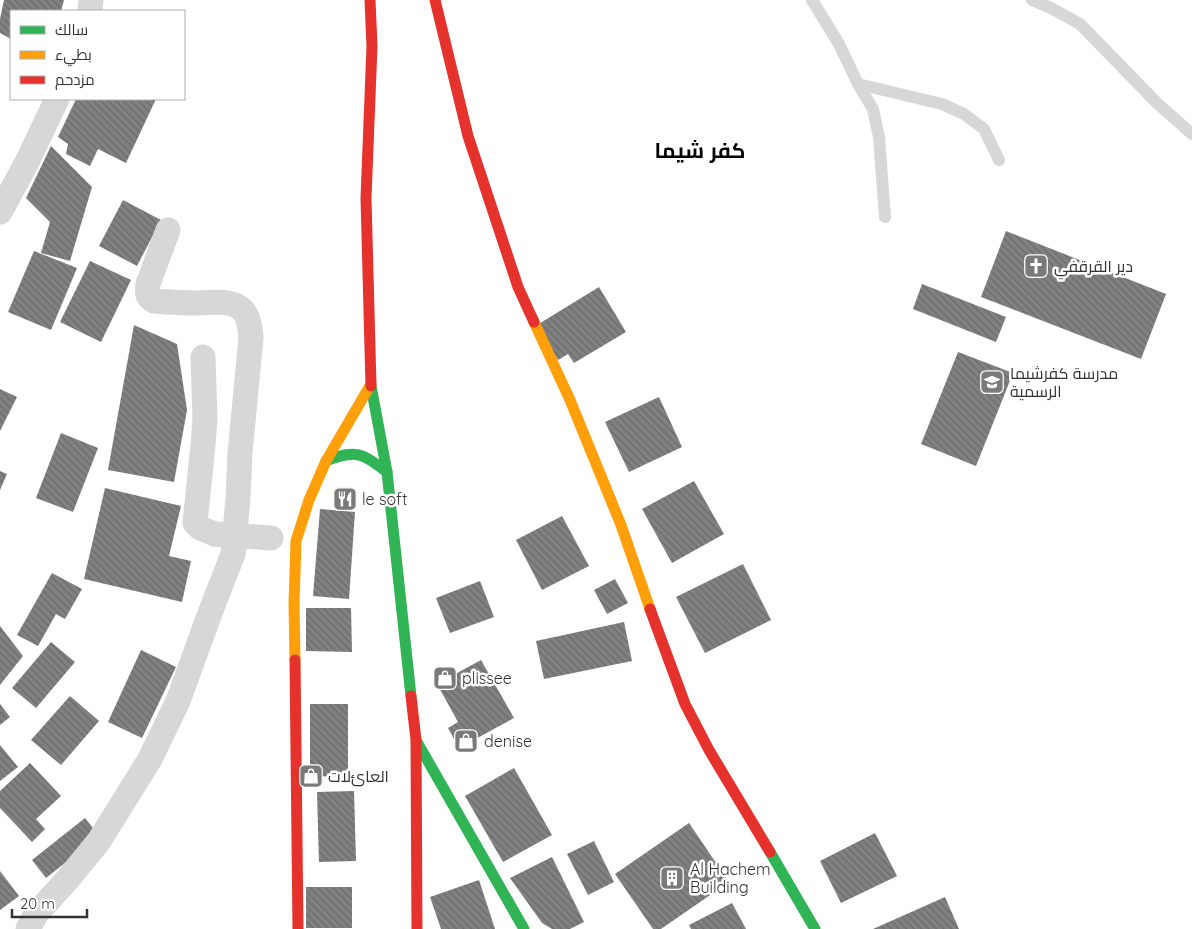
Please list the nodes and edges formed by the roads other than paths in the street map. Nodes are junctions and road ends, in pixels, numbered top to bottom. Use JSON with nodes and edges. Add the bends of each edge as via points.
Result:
{"nodes":[{"id":1,"x":370,"y":0,"type":"edge"},
{"id":2,"x":435,"y":0,"type":"edge"},
{"id":3,"x":812,"y":0,"type":"edge"},
{"id":4,"x":1032,"y":0,"type":"edge"},
{"id":5,"x":858,"y":84,"type":"junction"},
{"id":6,"x":57,"y":100,"type":"edge"},
{"id":7,"x":1192,"y":134,"type":"edge"},
{"id":8,"x":999,"y":160,"type":"dead end"},
{"id":9,"x":0,"y":212,"type":"edge"},
{"id":10,"x":884,"y":217,"type":"dead end"},
{"id":11,"x":168,"y":230,"type":"dead end"},
{"id":12,"x":203,"y":358,"type":"dead end"},
{"id":13,"x":372,"y":384,"type":"junction"},
{"id":14,"x":326,"y":460,"type":"junction"},
{"id":15,"x":387,"y":472,"type":"junction"},
{"id":16,"x":296,"y":541,"type":"junction"},
{"id":17,"x":416,"y":740,"type":"junction"},
{"id":18,"x":28,"y":929,"type":"edge"},
{"id":19,"x":298,"y":929,"type":"edge"},
{"id":20,"x":417,"y":929,"type":"edge"},
{"id":21,"x":524,"y":929,"type":"edge"},
{"id":22,"x":815,"y":929,"type":"edge"}],
"edges":[{"from":1,"to":13,"type":"street","via":[[372,46],[366,198]]},
{"from":2,"to":22,"type":"street","via":[[468,136],[518,287],[570,400],[621,525],[686,704],[709,750]]},
{"from":3,"to":5,"type":"lane","via":[[839,44]]},
{"from":4,"to":7,"type":"lane","via":[[1080,24]]},
{"from":5,"to":8,"type":"lane","via":[[942,104],[964,114],[984,129]]},
{"from":5,"to":10,"type":"lane","via":[[873,109],[879,138]]},
{"from":6,"to":9,"type":"street"},
{"from":11,"to":18,"type":"street","via":[[147,290],[150,299],[228,303],[242,310],[250,325],[233,554],[178,701],[150,759],[99,841],[36,914]]},
{"from":12,"to":16,"type":"street","bridge":true,"via":[[205,419],[195,522],[200,528],[215,534]]},
{"from":13,"to":14,"type":"street"},
{"from":13,"to":15,"type":"street"},
{"from":14,"to":15,"type":"street","via":[[352,452],[362,454]]},
{"from":14,"to":16,"type":"street"},
{"from":15,"to":17,"type":"street"},
{"from":16,"to":19,"type":"street"},
{"from":17,"to":20,"type":"street"},
{"from":17,"to":21,"type":"street"}]}
